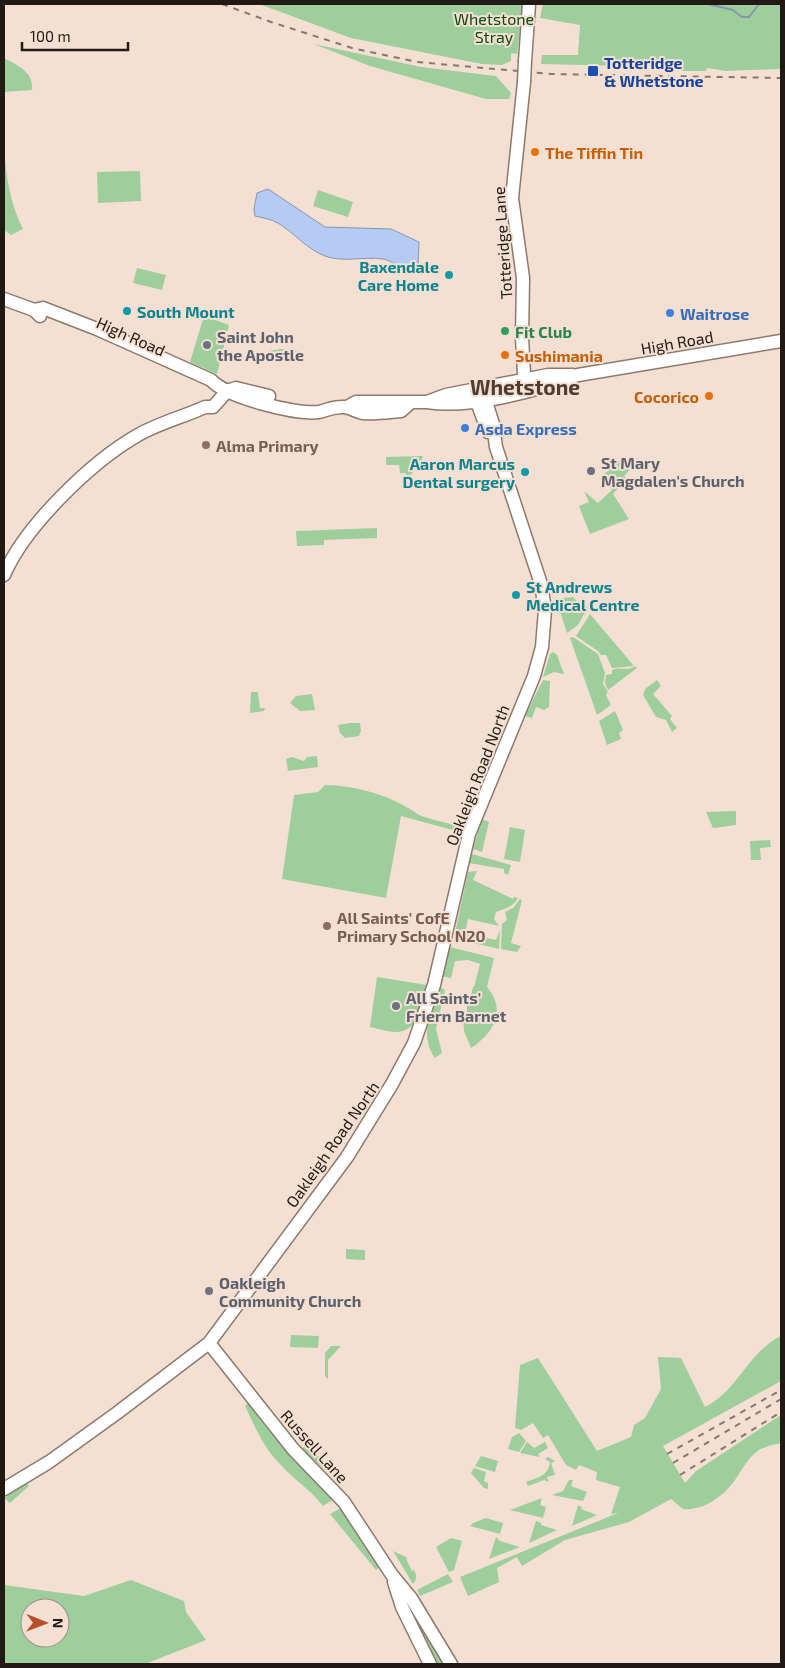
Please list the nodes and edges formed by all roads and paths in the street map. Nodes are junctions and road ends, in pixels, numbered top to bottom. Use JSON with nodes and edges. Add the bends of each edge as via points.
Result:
{"nodes":[{"id":1,"x":530,"y":4,"type":"edge"},
{"id":2,"x":4,"y":299,"type":"edge"},
{"id":3,"x":781,"y":341,"type":"edge"},
{"id":4,"x":216,"y":386,"type":"junction"},
{"id":5,"x":524,"y":386,"type":"junction"},
{"id":6,"x":228,"y":390,"type":"junction"},
{"id":7,"x":479,"y":395,"type":"junction"},
{"id":8,"x":205,"y":407,"type":"junction"},
{"id":9,"x":4,"y":575,"type":"edge"},
{"id":10,"x":209,"y":1343,"type":"junction"},
{"id":11,"x":4,"y":1489,"type":"edge"},
{"id":12,"x":392,"y":1575,"type":"junction"},
{"id":13,"x":430,"y":1664,"type":"edge"},
{"id":14,"x":450,"y":1664,"type":"edge"}],
"edges":[{"from":1,"to":5,"type":"main road","name":"Totteridge Lane","bridge":true,"via":[[512,198],[523,287]]},
{"from":2,"to":4,"type":"main road","name":"High Road","via":[[34,310],[43,308],[97,329],[211,380]]},
{"from":3,"to":5,"type":"main road","name":"High Road","via":[[578,376],[556,374]]},
{"from":4,"to":6,"type":"main road","name":"High Road"},
{"from":4,"to":8,"type":"main road"},
{"from":5,"to":7,"type":"main road","name":"High Road"},
{"from":6,"to":7,"type":"main road","name":"High Road","via":[[233,396],[246,400],[319,412],[327,408],[346,408],[356,402],[448,405]]},
{"from":6,"to":8,"type":"main road","via":[[216,405]]},
{"from":7,"to":10,"type":"main road","name":"Oakleigh Road North","via":[[493,424],[496,447],[541,584],[545,615],[539,660],[469,834],[434,986],[414,1043],[347,1157]]},
{"from":8,"to":9,"type":"main road","via":[[147,430],[99,462],[32,531],[10,560]]},
{"from":10,"to":11,"type":"main road","name":"Oakleigh Road North","via":[[118,1413]]},
{"from":10,"to":12,"type":"main road","name":"Russell Lane","via":[[293,1449],[344,1502]]},
{"from":12,"to":13,"type":"main road","name":"Russell Lane","via":[[402,1607]]},
{"from":12,"to":14,"type":"main road","name":"Russell Lane","via":[[411,1598]]}]}
